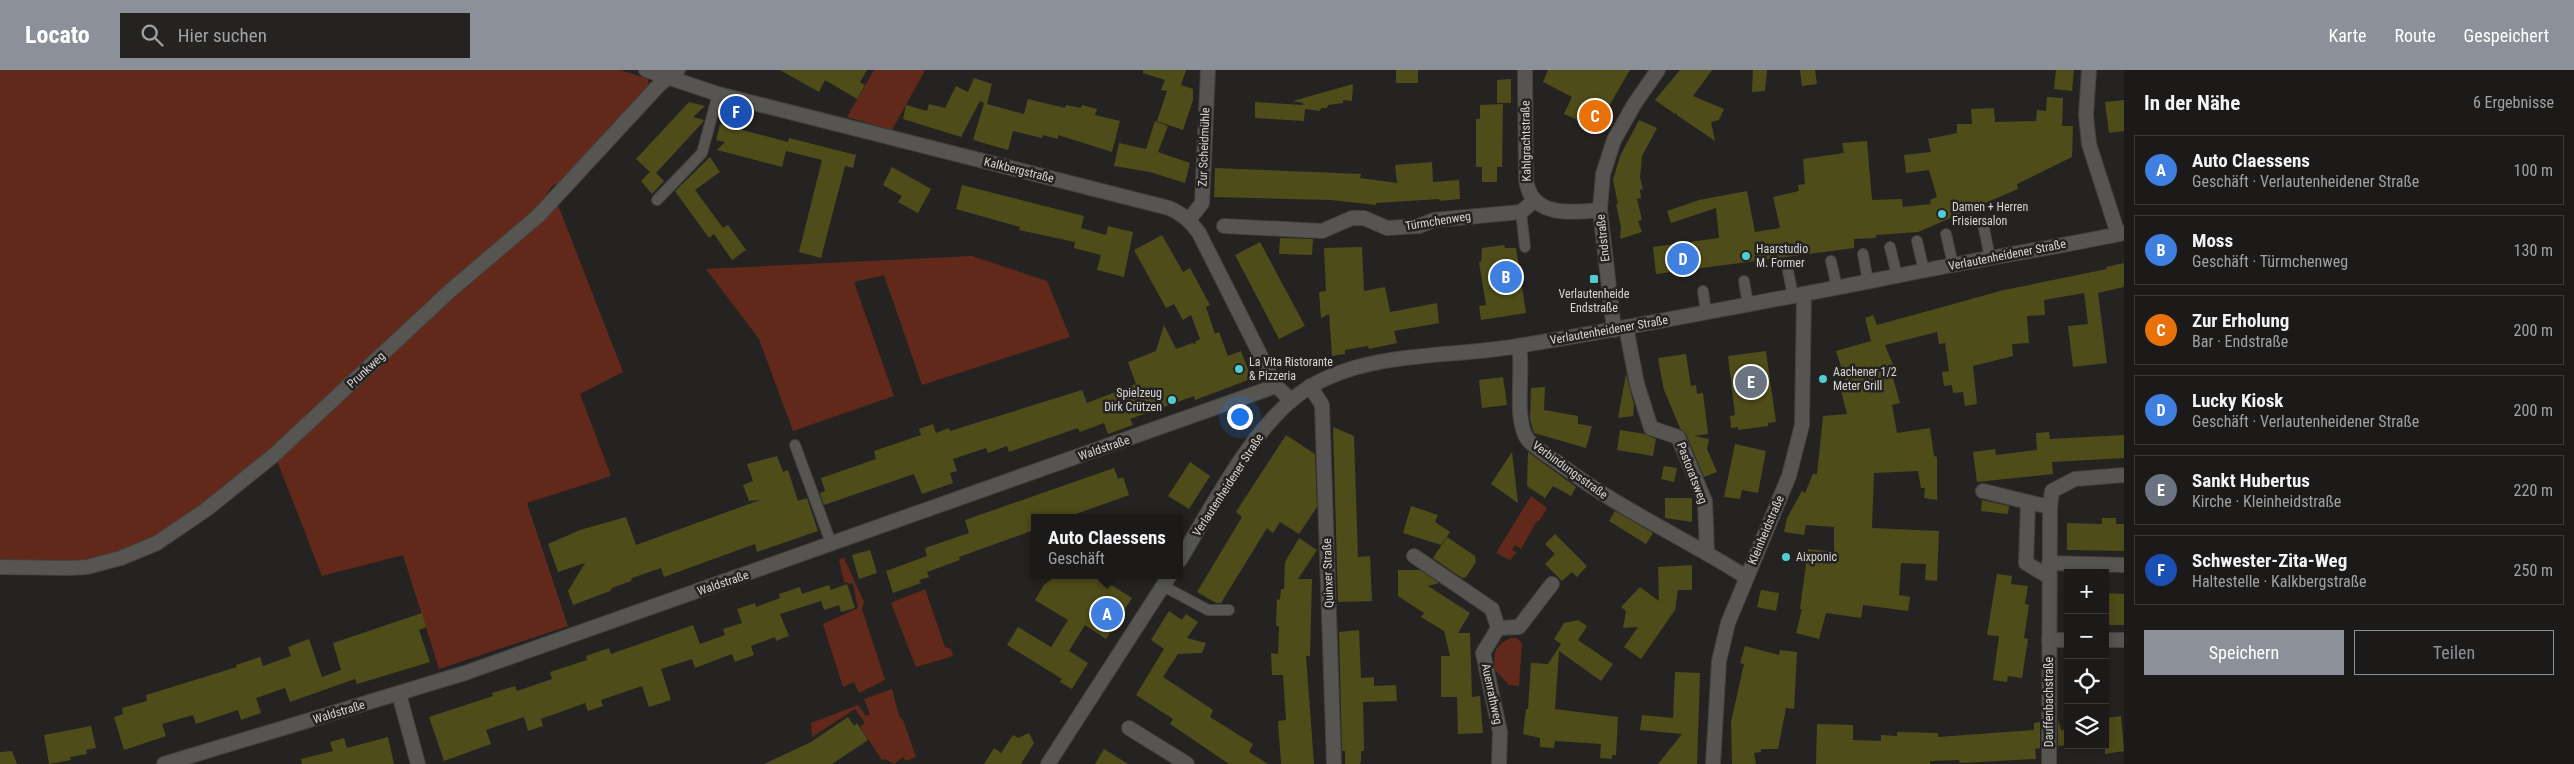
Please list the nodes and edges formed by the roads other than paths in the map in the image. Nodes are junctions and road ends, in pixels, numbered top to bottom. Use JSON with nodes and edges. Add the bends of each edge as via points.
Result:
{"nodes":[{"id":1,"x":646,"y":70,"type":"edge"},
{"id":2,"x":1208,"y":70,"type":"edge"},
{"id":3,"x":1525,"y":70,"type":"edge"},
{"id":4,"x":1658,"y":70,"type":"edge"},
{"id":5,"x":2089,"y":70,"type":"edge"},
{"id":6,"x":673,"y":74,"type":"edge"},
{"id":7,"x":718,"y":94,"type":"junction"},
{"id":8,"x":657,"y":200,"type":"dead end"},
{"id":9,"x":1534,"y":201,"type":"junction"},
{"id":10,"x":1600,"y":210,"type":"junction"},
{"id":11,"x":1521,"y":212,"type":"junction"},
{"id":12,"x":1189,"y":220,"type":"junction"},
{"id":13,"x":1983,"y":223,"type":"dead end"},
{"id":14,"x":1224,"y":226,"type":"dead end"},
{"id":15,"x":2121,"y":233,"type":"edge"},
{"id":16,"x":1946,"y":234,"type":"dead end"},
{"id":17,"x":1917,"y":241,"type":"dead end"},
{"id":18,"x":1525,"y":247,"type":"dead end"},
{"id":19,"x":1890,"y":247,"type":"dead end"},
{"id":20,"x":1862,"y":254,"type":"dead end"},
{"id":21,"x":1990,"y":258,"type":"junction"},
{"id":22,"x":1831,"y":261,"type":"dead end"},
{"id":23,"x":1953,"y":265,"type":"junction"},
{"id":24,"x":1788,"y":271,"type":"dead end"},
{"id":25,"x":1924,"y":271,"type":"junction"},
{"id":26,"x":1897,"y":276,"type":"junction"},
{"id":27,"x":1744,"y":281,"type":"dead end"},
{"id":28,"x":1868,"y":282,"type":"junction"},
{"id":29,"x":1837,"y":288,"type":"junction"},
{"id":30,"x":1703,"y":290,"type":"dead end"},
{"id":31,"x":1798,"y":295,"type":"junction"},
{"id":32,"x":1748,"y":305,"type":"junction"},
{"id":33,"x":1706,"y":313,"type":"junction"},
{"id":34,"x":1620,"y":328,"type":"junction"},
{"id":35,"x":1519,"y":346,"type":"junction"},
{"id":36,"x":1276,"y":386,"type":"junction"},
{"id":37,"x":1310,"y":386,"type":"junction"},
{"id":38,"x":1291,"y":400,"type":"junction"},
{"id":39,"x":795,"y":445,"type":"dead end"},
{"id":40,"x":2124,"y":475,"type":"edge"},
{"id":41,"x":1983,"y":491,"type":"dead end"},
{"id":42,"x":2028,"y":502,"type":"junction"},
{"id":43,"x":2050,"y":507,"type":"junction"},
{"id":44,"x":831,"y":543,"type":"junction"},
{"id":45,"x":1707,"y":552,"type":"junction"},
{"id":46,"x":1183,"y":555,"type":"edge"},
{"id":47,"x":1414,"y":556,"type":"dead end"},
{"id":48,"x":2049,"y":563,"type":"junction"},
{"id":49,"x":2124,"y":565,"type":"edge"},
{"id":50,"x":0,"y":567,"type":"edge"},
{"id":51,"x":1746,"y":577,"type":"junction"},
{"id":52,"x":2049,"y":577,"type":"junction"},
{"id":53,"x":1167,"y":580,"type":"edge"},
{"id":54,"x":1552,"y":584,"type":"dead end"},
{"id":55,"x":1229,"y":610,"type":"dead end"},
{"id":56,"x":1498,"y":628,"type":"junction"},
{"id":57,"x":2049,"y":640,"type":"junction"},
{"id":58,"x":2064,"y":640,"type":"edge"},
{"id":59,"x":2109,"y":640,"type":"edge"},
{"id":60,"x":2124,"y":640,"type":"edge"},
{"id":61,"x":400,"y":694,"type":"junction"},
{"id":62,"x":1129,"y":728,"type":"dead end"},
{"id":63,"x":164,"y":764,"type":"edge"},
{"id":64,"x":418,"y":764,"type":"edge"},
{"id":65,"x":1048,"y":764,"type":"edge"},
{"id":66,"x":1187,"y":764,"type":"edge"},
{"id":67,"x":1334,"y":764,"type":"edge"},
{"id":68,"x":1500,"y":764,"type":"edge"},
{"id":69,"x":1713,"y":764,"type":"edge"},
{"id":70,"x":2048,"y":764,"type":"edge"}],
"edges":[{"from":1,"to":6,"type":"street","name":"Kalkbergstraße"},
{"from":2,"to":12,"type":"street","name":"Zur Scheidmühle","via":[[1202,204]]},
{"from":3,"to":9,"type":"street","name":"Kahlgrachtstraße","via":[[1526,179]]},
{"from":4,"to":10,"type":"street","name":"Endstraße","via":[[1614,140],[1603,174]]},
{"from":5,"to":15,"type":"street","via":[[2086,116],[2089,144]]},
{"from":6,"to":7,"type":"street","name":"Kalkbergstraße"},
{"from":6,"to":50,"type":"street","name":"Prunkweg","via":[[538,216],[451,290],[274,455],[207,509],[157,543],[121,558],[87,567]]},
{"from":7,"to":8,"type":"lane","via":[[702,152]]},
{"from":7,"to":12,"type":"street","name":"Kalkbergstraße","via":[[1170,208]]},
{"from":9,"to":10,"type":"street","via":[[1550,210]]},
{"from":9,"to":11,"type":"street"},
{"from":10,"to":34,"type":"street","name":"Endstraße"},
{"from":11,"to":14,"type":"street","name":"Türmchenweg","via":[[1467,215],[1434,220],[1420,226],[1388,228],[1364,218],[1352,218],[1322,232]]},
{"from":11,"to":18,"type":"lane"},
{"from":12,"to":36,"type":"street","name":"Kalkbergstraße"},
{"from":13,"to":21,"type":"lane"},
{"from":15,"to":21,"type":"street","name":"Verlautenheidener Straße"},
{"from":16,"to":23,"type":"lane"},
{"from":17,"to":25,"type":"lane"},
{"from":19,"to":26,"type":"lane"},
{"from":20,"to":28,"type":"lane"},
{"from":21,"to":23,"type":"street","name":"Verlautenheidener Straße"},
{"from":22,"to":29,"type":"lane"},
{"from":23,"to":25,"type":"street","name":"Verlautenheidener Straße"},
{"from":24,"to":31,"type":"lane"},
{"from":25,"to":26,"type":"street","name":"Verlautenheidener Straße"},
{"from":26,"to":28,"type":"street","name":"Verlautenheidener Straße"},
{"from":27,"to":32,"type":"lane"},
{"from":28,"to":29,"type":"street","name":"Verlautenheidener Straße"},
{"from":29,"to":31,"type":"street","name":"Verlautenheidener Straße"},
{"from":30,"to":33,"type":"lane"},
{"from":31,"to":32,"type":"street","name":"Verlautenheidener Straße"},
{"from":31,"to":51,"type":"street","name":"Kleinheidstraße","via":[[1802,425],[1789,476]]},
{"from":32,"to":33,"type":"street","name":"Verlautenheidener Straße"},
{"from":33,"to":34,"type":"street","name":"Verlautenheidener Straße"},
{"from":34,"to":35,"type":"street","name":"Verlautenheidener Straße"},
{"from":34,"to":45,"type":"street","name":"Pastoratsweg","via":[[1651,428],[1678,437],[1705,501]]},
{"from":35,"to":37,"type":"street","name":"Verlautenheidener Straße","via":[[1395,360],[1358,368]]},
{"from":35,"to":45,"type":"street","name":"Verbindungsstraße","via":[[1520,418],[1528,439],[1594,490]]},
{"from":36,"to":38,"type":"street","name":"Kalkbergstraße"},
{"from":36,"to":44,"type":"street","name":"Waldstraße"},
{"from":37,"to":38,"type":"street","name":"Verlautenheidener Straße"},
{"from":37,"to":67,"type":"street","name":"Quinxer Straße","via":[[1322,405]]},
{"from":38,"to":46,"type":"street","name":"Verlautenheidener Straße","via":[[1241,461]]},
{"from":39,"to":44,"type":"lane"},
{"from":40,"to":43,"type":"street","name":"Dauffenbachstraße","via":[[2075,479],[2052,491]]},
{"from":41,"to":42,"type":"street"},
{"from":42,"to":43,"type":"street"},
{"from":42,"to":52,"type":"street","via":[[2026,563]]},
{"from":43,"to":48,"type":"street","name":"Dauffenbachstraße"},
{"from":44,"to":61,"type":"street","name":"Waldstraße"},
{"from":45,"to":51,"type":"street","name":"Verbindungsstraße"},
{"from":47,"to":56,"type":"street","via":[[1492,609]]},
{"from":48,"to":49,"type":"street"},
{"from":48,"to":52,"type":"street","name":"Dauffenbachstraße"},
{"from":51,"to":69,"type":"street","name":"Kleinheidstraße","via":[[1728,623],[1719,660]]},
{"from":52,"to":57,"type":"street","name":"Dauffenbachstraße"},
{"from":53,"to":55,"type":"lane","via":[[1208,610]]},
{"from":53,"to":65,"type":"street"},
{"from":54,"to":56,"type":"street","via":[[1519,627]]},
{"from":56,"to":68,"type":"street","name":"Auenrathweg","via":[[1483,653],[1500,732]]},
{"from":57,"to":58,"type":"street","name":"Dauffenbachstraße"},
{"from":57,"to":70,"type":"street","name":"Dauffenbachstraße"},
{"from":59,"to":60,"type":"street"},
{"from":61,"to":63,"type":"street","name":"Waldstraße"},
{"from":61,"to":64,"type":"street"},
{"from":62,"to":66,"type":"street"}]}
